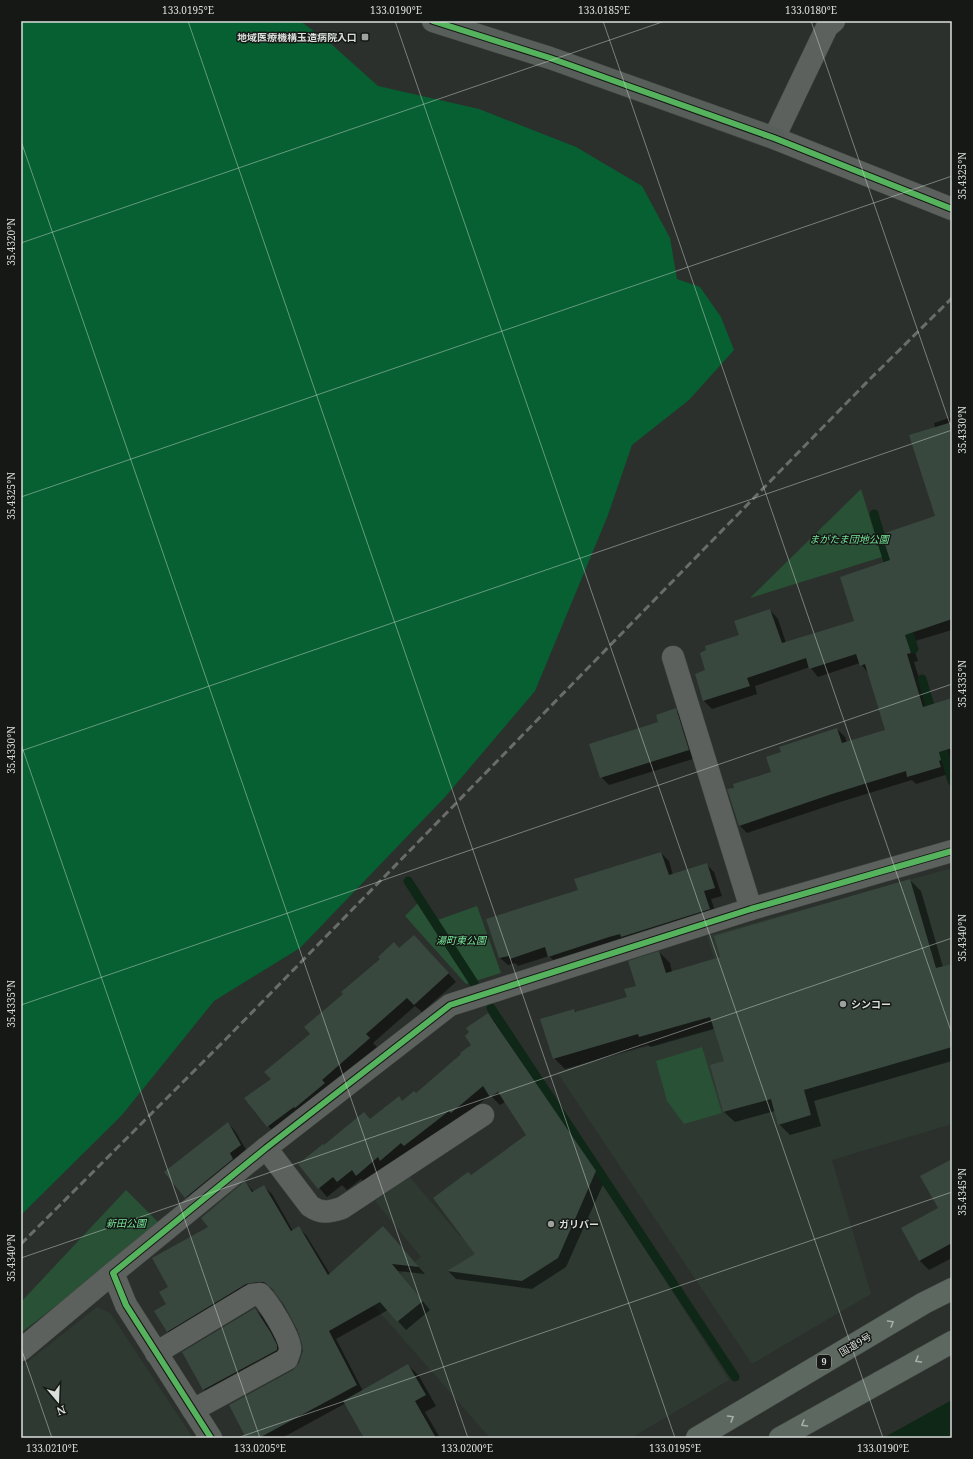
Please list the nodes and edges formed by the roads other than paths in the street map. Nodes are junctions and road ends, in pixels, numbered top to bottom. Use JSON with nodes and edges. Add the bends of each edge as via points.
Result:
{"nodes":[{"id":1,"x":433,"y":21,"type":"edge"},
{"id":2,"x":834,"y":21,"type":"edge"},
{"id":3,"x":774,"y":138,"type":"junction"},
{"id":4,"x":952,"y":209,"type":"edge"},
{"id":5,"x":672,"y":657,"type":"dead end"},
{"id":6,"x":952,"y":851,"type":"edge"},
{"id":7,"x":751,"y":909,"type":"junction"},
{"id":8,"x":483,"y":1115,"type":"dead end"},
{"id":9,"x":266,"y":1148,"type":"junction"},
{"id":10,"x":113,"y":1273,"type":"junction"},
{"id":11,"x":952,"y":1289,"type":"edge"},
{"id":12,"x":952,"y":1342,"type":"edge"},
{"id":13,"x":21,"y":1350,"type":"edge"},
{"id":14,"x":156,"y":1353,"type":"junction"},
{"id":15,"x":193,"y":1410,"type":"junction"},
{"id":16,"x":211,"y":1438,"type":"edge"},
{"id":17,"x":697,"y":1438,"type":"edge"},
{"id":18,"x":780,"y":1438,"type":"edge"}],
"edges":[{"from":1,"to":3,"type":"street","via":[[550,58]]},
{"from":2,"to":3,"type":"street","via":[[826,27]]},
{"from":3,"to":4,"type":"street"},
{"from":5,"to":7,"type":"street"},
{"from":6,"to":7,"type":"street"},
{"from":7,"to":9,"type":"street","via":[[450,1005]]},
{"from":8,"to":9,"type":"street","via":[[342,1208],[323,1212],[310,1206]]},
{"from":9,"to":10,"type":"street"},
{"from":10,"to":13,"type":"street"},
{"from":10,"to":14,"type":"street","via":[[126,1305]]},
{"from":17,"to":11,"type":"highway","name":"国道9号","number":"9","one_way":true,"via":[[924,1303]]},
{"from":12,"to":18,"type":"highway","one_way":true},
{"from":14,"to":15,"type":"street"},
{"from":14,"to":15,"type":"street","via":[[252,1295],[260,1294],[266,1300],[288,1339],[290,1348],[286,1358]]},
{"from":15,"to":16,"type":"street"}]}
